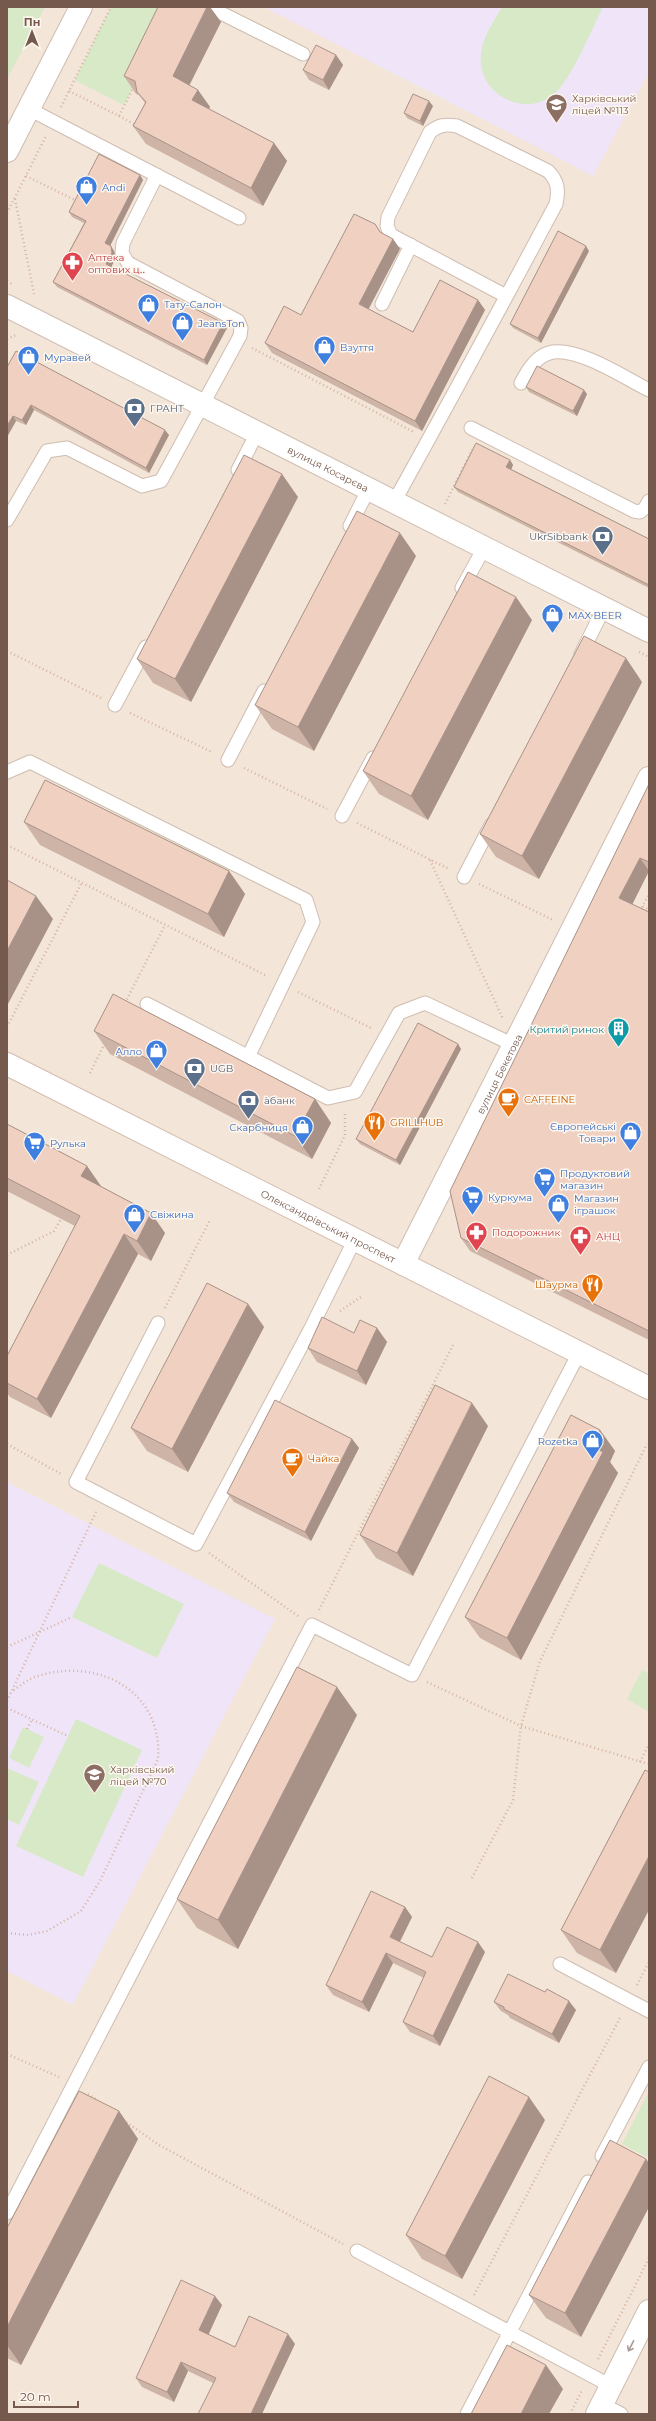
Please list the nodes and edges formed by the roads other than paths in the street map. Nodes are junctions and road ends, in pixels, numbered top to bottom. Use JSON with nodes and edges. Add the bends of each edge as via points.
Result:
{"nodes":[{"id":1,"x":81,"y":7,"type":"edge"},
{"id":2,"x":209,"y":7,"type":"edge"},
{"id":3,"x":303,"y":54,"type":"dead end"},
{"id":4,"x":29,"y":109,"type":"junction"},
{"id":5,"x":7,"y":151,"type":"edge"},
{"id":6,"x":157,"y":175,"type":"junction"},
{"id":7,"x":239,"y":218,"type":"dead end"},
{"id":8,"x":411,"y":246,"type":"junction"},
{"id":9,"x":506,"y":296,"type":"junction"},
{"id":10,"x":382,"y":304,"type":"dead end"},
{"id":11,"x":7,"y":306,"type":"edge"},
{"id":12,"x":521,"y":383,"type":"dead end"},
{"id":13,"x":649,"y":390,"type":"edge"},
{"id":14,"x":202,"y":405,"type":"junction"},
{"id":15,"x":471,"y":428,"type":"dead end"},
{"id":16,"x":257,"y":433,"type":"junction"},
{"id":17,"x":233,"y":480,"type":"edge"},
{"id":18,"x":368,"y":490,"type":"junction"},
{"id":19,"x":649,"y":501,"type":"edge"},
{"id":20,"x":394,"y":502,"type":"junction"},
{"id":21,"x":8,"y":516,"type":"edge"},
{"id":22,"x":344,"y":537,"type":"edge"},
{"id":23,"x":484,"y":548,"type":"junction"},
{"id":24,"x":454,"y":602,"type":"edge"},
{"id":25,"x":604,"y":608,"type":"junction"},
{"id":26,"x":649,"y":631,"type":"edge"},
{"id":27,"x":152,"y":635,"type":"edge"},
{"id":28,"x":575,"y":665,"type":"edge"},
{"id":29,"x":272,"y":676,"type":"edge"},
{"id":30,"x":115,"y":705,"type":"road end"},
{"id":31,"x":378,"y":747,"type":"edge"},
{"id":32,"x":228,"y":760,"type":"road end"},
{"id":33,"x":7,"y":772,"type":"edge"},
{"id":34,"x":649,"y":778,"type":"edge"},
{"id":35,"x":498,"y":813,"type":"edge"},
{"id":36,"x":342,"y":816,"type":"road end"},
{"id":37,"x":464,"y":877,"type":"road end"},
{"id":38,"x":147,"y":1004,"type":"dead end"},
{"id":39,"x":514,"y":1044,"type":"junction"},
{"id":40,"x":248,"y":1057,"type":"junction"},
{"id":41,"x":7,"y":1064,"type":"edge"},
{"id":42,"x":355,"y":1239,"type":"junction"},
{"id":43,"x":403,"y":1264,"type":"junction"},
{"id":44,"x":158,"y":1323,"type":"road end"},
{"id":45,"x":579,"y":1353,"type":"junction"},
{"id":46,"x":649,"y":1388,"type":"edge"},
{"id":47,"x":560,"y":1964,"type":"dead end"},
{"id":48,"x":649,"y":2011,"type":"edge"},
{"id":49,"x":649,"y":2067,"type":"edge"},
{"id":50,"x":7,"y":2213,"type":"edge"},
{"id":51,"x":357,"y":2251,"type":"road end"},
{"id":52,"x":649,"y":2311,"type":"edge"},
{"id":53,"x":509,"y":2332,"type":"junction"},
{"id":54,"x":608,"y":2405,"type":"edge"},
{"id":55,"x":468,"y":2414,"type":"edge"}],
"edges":[{"from":1,"to":4,"type":"street"},
{"from":2,"to":3,"type":"lane"},
{"from":4,"to":5,"type":"street"},
{"from":4,"to":6,"type":"lane"},
{"from":6,"to":7,"type":"lane"},
{"from":6,"to":14,"type":"lane","via":[[123,243],[122,253],[128,262],[238,321],[241,328],[237,341]]},
{"from":8,"to":9,"type":"lane"},
{"from":8,"to":9,"type":"lane","via":[[391,235],[387,226],[388,217],[430,132],[437,126],[457,126],[548,171],[555,179],[559,192],[556,204]]},
{"from":8,"to":10,"type":"lane"},
{"from":9,"to":20,"type":"lane"},
{"from":11,"to":14,"type":"street","name":"вулиця Косарєва"},
{"from":12,"to":13,"type":"lane","via":[[535,362],[553,352],[565,352],[584,358]]},
{"from":14,"to":16,"type":"street","name":"вулиця Косарєва"},
{"from":14,"to":21,"type":"lane","via":[[161,481],[142,486],[67,448],[47,451]]},
{"from":15,"to":19,"type":"lane","via":[[634,510],[640,512]]},
{"from":16,"to":17,"type":"lane"},
{"from":16,"to":18,"type":"street","name":"вулиця Косарєва"},
{"from":18,"to":20,"type":"street","name":"вулиця Косарєва"},
{"from":18,"to":22,"type":"lane"},
{"from":20,"to":23,"type":"street","name":"вулиця Косарєва"},
{"from":23,"to":24,"type":"lane"},
{"from":23,"to":25,"type":"street","name":"вулиця Косарєва"},
{"from":25,"to":26,"type":"street","name":"вулиця Косарєва"},
{"from":25,"to":28,"type":"lane"},
{"from":27,"to":30,"type":"lane"},
{"from":29,"to":32,"type":"lane"},
{"from":31,"to":36,"type":"lane"},
{"from":33,"to":40,"type":"lane","via":[[30,762],[306,900],[313,922]]},
{"from":34,"to":39,"type":"street","name":"вулиця Бекетова"},
{"from":35,"to":37,"type":"lane"},
{"from":38,"to":40,"type":"lane"},
{"from":39,"to":40,"type":"lane","via":[[425,1003],[399,1013],[356,1092],[328,1098]]},
{"from":39,"to":43,"type":"street","name":"вулиця Бекетова"},
{"from":41,"to":42,"type":"street","name":"Олександрівський проспект"},
{"from":42,"to":43,"type":"street","name":"Олександрівський проспект"},
{"from":42,"to":44,"type":"lane","via":[[311,1328],[196,1544],[76,1482]]},
{"from":43,"to":45,"type":"street","name":"Олександрівський проспект"},
{"from":45,"to":46,"type":"street","name":"Олександрівський проспект"},
{"from":45,"to":50,"type":"lane","via":[[412,1675],[312,1625]]},
{"from":47,"to":48,"type":"lane"},
{"from":49,"to":53,"type":"lane"},
{"from":51,"to":53,"type":"lane"},
{"from":52,"to":54,"type":"street","one_way":true},
{"from":53,"to":54,"type":"lane","via":[[590,2375]]},
{"from":53,"to":55,"type":"lane"}]}
